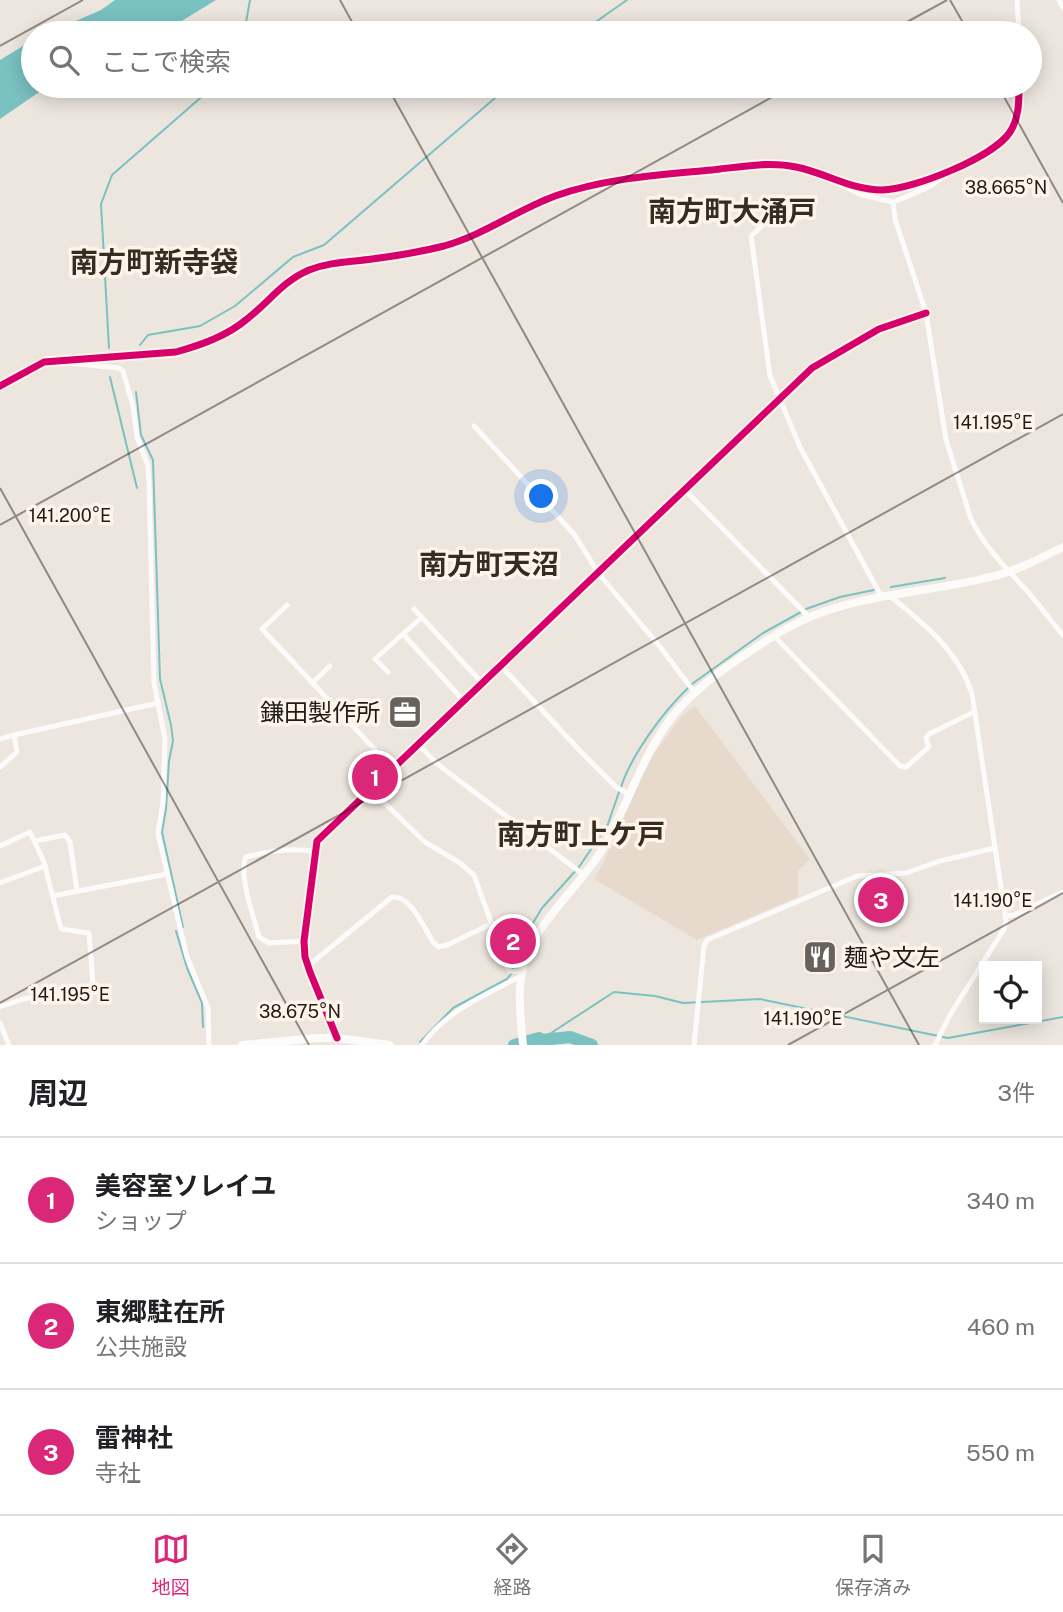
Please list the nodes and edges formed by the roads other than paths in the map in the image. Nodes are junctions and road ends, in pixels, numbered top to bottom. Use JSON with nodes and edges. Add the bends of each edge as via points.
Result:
{"nodes":[{"id":1,"x":1017,"y":0,"type":"edge"},
{"id":2,"x":1059,"y":0,"type":"edge"},
{"id":3,"x":1063,"y":8,"type":"edge"},
{"id":4,"x":1018,"y":21,"type":"edge"},
{"id":5,"x":1019,"y":98,"type":"edge"},
{"id":6,"x":945,"y":173,"type":"junction"},
{"id":7,"x":834,"y":180,"type":"junction"},
{"id":8,"x":893,"y":202,"type":"junction"},
{"id":9,"x":802,"y":217,"type":"dead end"},
{"id":10,"x":926,"y":313,"type":"junction"},
{"id":11,"x":61,"y":360,"type":"junction"},
{"id":12,"x":0,"y":386,"type":"edge"},
{"id":13,"x":779,"y":401,"type":"junction"},
{"id":14,"x":474,"y":426,"type":"dead end"},
{"id":15,"x":686,"y":491,"type":"junction"},
{"id":16,"x":1063,"y":547,"type":"edge"},
{"id":17,"x":1007,"y":572,"type":"junction"},
{"id":18,"x":599,"y":574,"type":"junction"},
{"id":19,"x":890,"y":596,"type":"junction"},
{"id":20,"x":287,"y":605,"type":"dead end"},
{"id":21,"x":414,"y":609,"type":"dead end"},
{"id":22,"x":805,"y":613,"type":"junction"},
{"id":23,"x":422,"y":617,"type":"junction"},
{"id":24,"x":403,"y":634,"type":"junction"},
{"id":25,"x":1063,"y":635,"type":"edge"},
{"id":26,"x":774,"y":636,"type":"junction"},
{"id":27,"x":330,"y":666,"type":"dead end"},
{"id":28,"x":501,"y":666,"type":"junction"},
{"id":29,"x":388,"y":672,"type":"dead end"},
{"id":30,"x":313,"y":682,"type":"junction"},
{"id":31,"x":482,"y":684,"type":"junction"},
{"id":32,"x":692,"y":688,"type":"junction"},
{"id":33,"x":464,"y":701,"type":"junction"},
{"id":34,"x":158,"y":704,"type":"junction"},
{"id":35,"x":974,"y":712,"type":"junction"},
{"id":36,"x":14,"y":735,"type":"junction"},
{"id":37,"x":0,"y":739,"type":"edge"},
{"id":38,"x":418,"y":744,"type":"junction"},
{"id":39,"x":0,"y":767,"type":"edge"},
{"id":40,"x":393,"y":769,"type":"junction"},
{"id":41,"x":371,"y":790,"type":"junction"},
{"id":42,"x":623,"y":791,"type":"junction"},
{"id":43,"x":35,"y":841,"type":"junction"},
{"id":44,"x":0,"y":846,"type":"edge"},
{"id":45,"x":995,"y":848,"type":"junction"},
{"id":46,"x":316,"y":852,"type":"junction"},
{"id":47,"x":45,"y":866,"type":"junction"},
{"id":48,"x":579,"y":871,"type":"junction"},
{"id":49,"x":167,"y":874,"type":"junction"},
{"id":50,"x":0,"y":883,"type":"edge"},
{"id":51,"x":77,"y":891,"type":"junction"},
{"id":52,"x":1063,"y":892,"type":"edge"},
{"id":53,"x":54,"y":896,"type":"junction"},
{"id":54,"x":1006,"y":916,"type":"junction"},
{"id":55,"x":493,"y":923,"type":"junction"},
{"id":56,"x":304,"y":941,"type":"junction"},
{"id":57,"x":308,"y":966,"type":"junction"},
{"id":58,"x":516,"y":973,"type":"junction"},
{"id":59,"x":0,"y":1007,"type":"edge"},
{"id":60,"x":0,"y":1023,"type":"edge"},
{"id":61,"x":937,"y":1039,"type":"edge"},
{"id":62,"x":343,"y":1041,"type":"edge"},
{"id":63,"x":523,"y":1042,"type":"edge"},
{"id":64,"x":9,"y":1045,"type":"edge"},
{"id":65,"x":209,"y":1045,"type":"edge"},
{"id":66,"x":242,"y":1045,"type":"edge"},
{"id":67,"x":390,"y":1045,"type":"edge"},
{"id":68,"x":422,"y":1045,"type":"edge"},
{"id":69,"x":694,"y":1045,"type":"edge"}],
"edges":[{"from":1,"to":4,"type":"street"},
{"from":2,"to":3,"type":"street"},
{"from":5,"to":6,"type":"street","via":[[1018,114],[1005,138]]},
{"from":6,"to":7,"type":"street","via":[[885,190]]},
{"from":6,"to":8,"type":"street","via":[[940,180]]},
{"from":7,"to":8,"type":"street","via":[[850,190]]},
{"from":7,"to":11,"type":"street","via":[[796,167],[764,165],[583,188],[530,206],[448,245],[310,270],[285,284],[239,325],[194,347]]},
{"from":8,"to":10,"type":"street"},
{"from":9,"to":13,"type":"street","via":[[764,224],[751,236],[770,376]]},
{"from":10,"to":13,"type":"street","via":[[879,329],[821,361]]},
{"from":10,"to":17,"type":"street","via":[[946,439],[962,495],[977,531]]},
{"from":11,"to":12,"type":"street","via":[[34,366]]},
{"from":11,"to":34,"type":"street","via":[[119,368],[125,374],[137,437],[148,466],[153,672]]},
{"from":13,"to":15,"type":"street"},
{"from":13,"to":19,"type":"street","via":[[880,593]]},
{"from":14,"to":18,"type":"street","via":[[574,534]]},
{"from":15,"to":18,"type":"street"},
{"from":15,"to":22,"type":"street"},
{"from":16,"to":17,"type":"street"},
{"from":17,"to":19,"type":"street"},
{"from":17,"to":25,"type":"street"},
{"from":18,"to":28,"type":"street"},
{"from":18,"to":32,"type":"street"},
{"from":19,"to":22,"type":"street"},
{"from":19,"to":35,"type":"street","via":[[961,666]]},
{"from":20,"to":30,"type":"street","via":[[262,629]]},
{"from":21,"to":23,"type":"street"},
{"from":22,"to":26,"type":"street"},
{"from":23,"to":24,"type":"street"},
{"from":23,"to":31,"type":"street"},
{"from":24,"to":29,"type":"street","via":[[375,659]]},
{"from":24,"to":33,"type":"street"},
{"from":26,"to":32,"type":"street"},
{"from":26,"to":35,"type":"street","via":[[900,766],[906,767],[929,747],[929,734]]},
{"from":27,"to":30,"type":"street"},
{"from":28,"to":31,"type":"street"},
{"from":28,"to":42,"type":"street"},
{"from":30,"to":40,"type":"street"},
{"from":31,"to":33,"type":"street"},
{"from":32,"to":42,"type":"street"},
{"from":33,"to":38,"type":"street"},
{"from":34,"to":36,"type":"street"},
{"from":34,"to":49,"type":"street","via":[[165,752],[158,834]]},
{"from":35,"to":45,"type":"street"},
{"from":36,"to":37,"type":"street"},
{"from":36,"to":39,"type":"street","via":[[17,752]]},
{"from":38,"to":40,"type":"street"},
{"from":38,"to":48,"type":"street","via":[[436,764]]},
{"from":40,"to":41,"type":"street"},
{"from":41,"to":46,"type":"street","via":[[317,841]]},
{"from":41,"to":55,"type":"street","via":[[425,842],[474,875]]},
{"from":42,"to":48,"type":"street","via":[[604,846]]},
{"from":43,"to":44,"type":"street","via":[[30,832]]},
{"from":43,"to":47,"type":"street"},
{"from":43,"to":51,"type":"street","via":[[65,835]]},
{"from":45,"to":54,"type":"street"},
{"from":45,"to":69,"type":"street","via":[[906,873],[857,876],[707,940]]},
{"from":46,"to":56,"type":"street"},
{"from":46,"to":56,"type":"street","via":[[256,854],[244,862],[259,937],[268,943]]},
{"from":47,"to":50,"type":"street"},
{"from":47,"to":53,"type":"street"},
{"from":48,"to":58,"type":"street"},
{"from":49,"to":51,"type":"street"},
{"from":49,"to":65,"type":"street","via":[[187,957],[208,1008]]},
{"from":51,"to":53,"type":"street"},
{"from":52,"to":54,"type":"street"},
{"from":53,"to":59,"type":"street","via":[[61,929],[89,933],[93,985]]},
{"from":54,"to":61,"type":"street","via":[[1004,929]]},
{"from":55,"to":57,"type":"street","via":[[439,947],[407,902],[392,897]]},
{"from":55,"to":58,"type":"street","via":[[503,957]]},
{"from":56,"to":57,"type":"street"},
{"from":57,"to":62,"type":"street"},
{"from":58,"to":63,"type":"street"},
{"from":58,"to":68,"type":"street","via":[[458,1010]]},
{"from":60,"to":64,"type":"street"},
{"from":62,"to":66,"type":"street","via":[[300,1038]]},
{"from":62,"to":67,"type":"street"}]}
